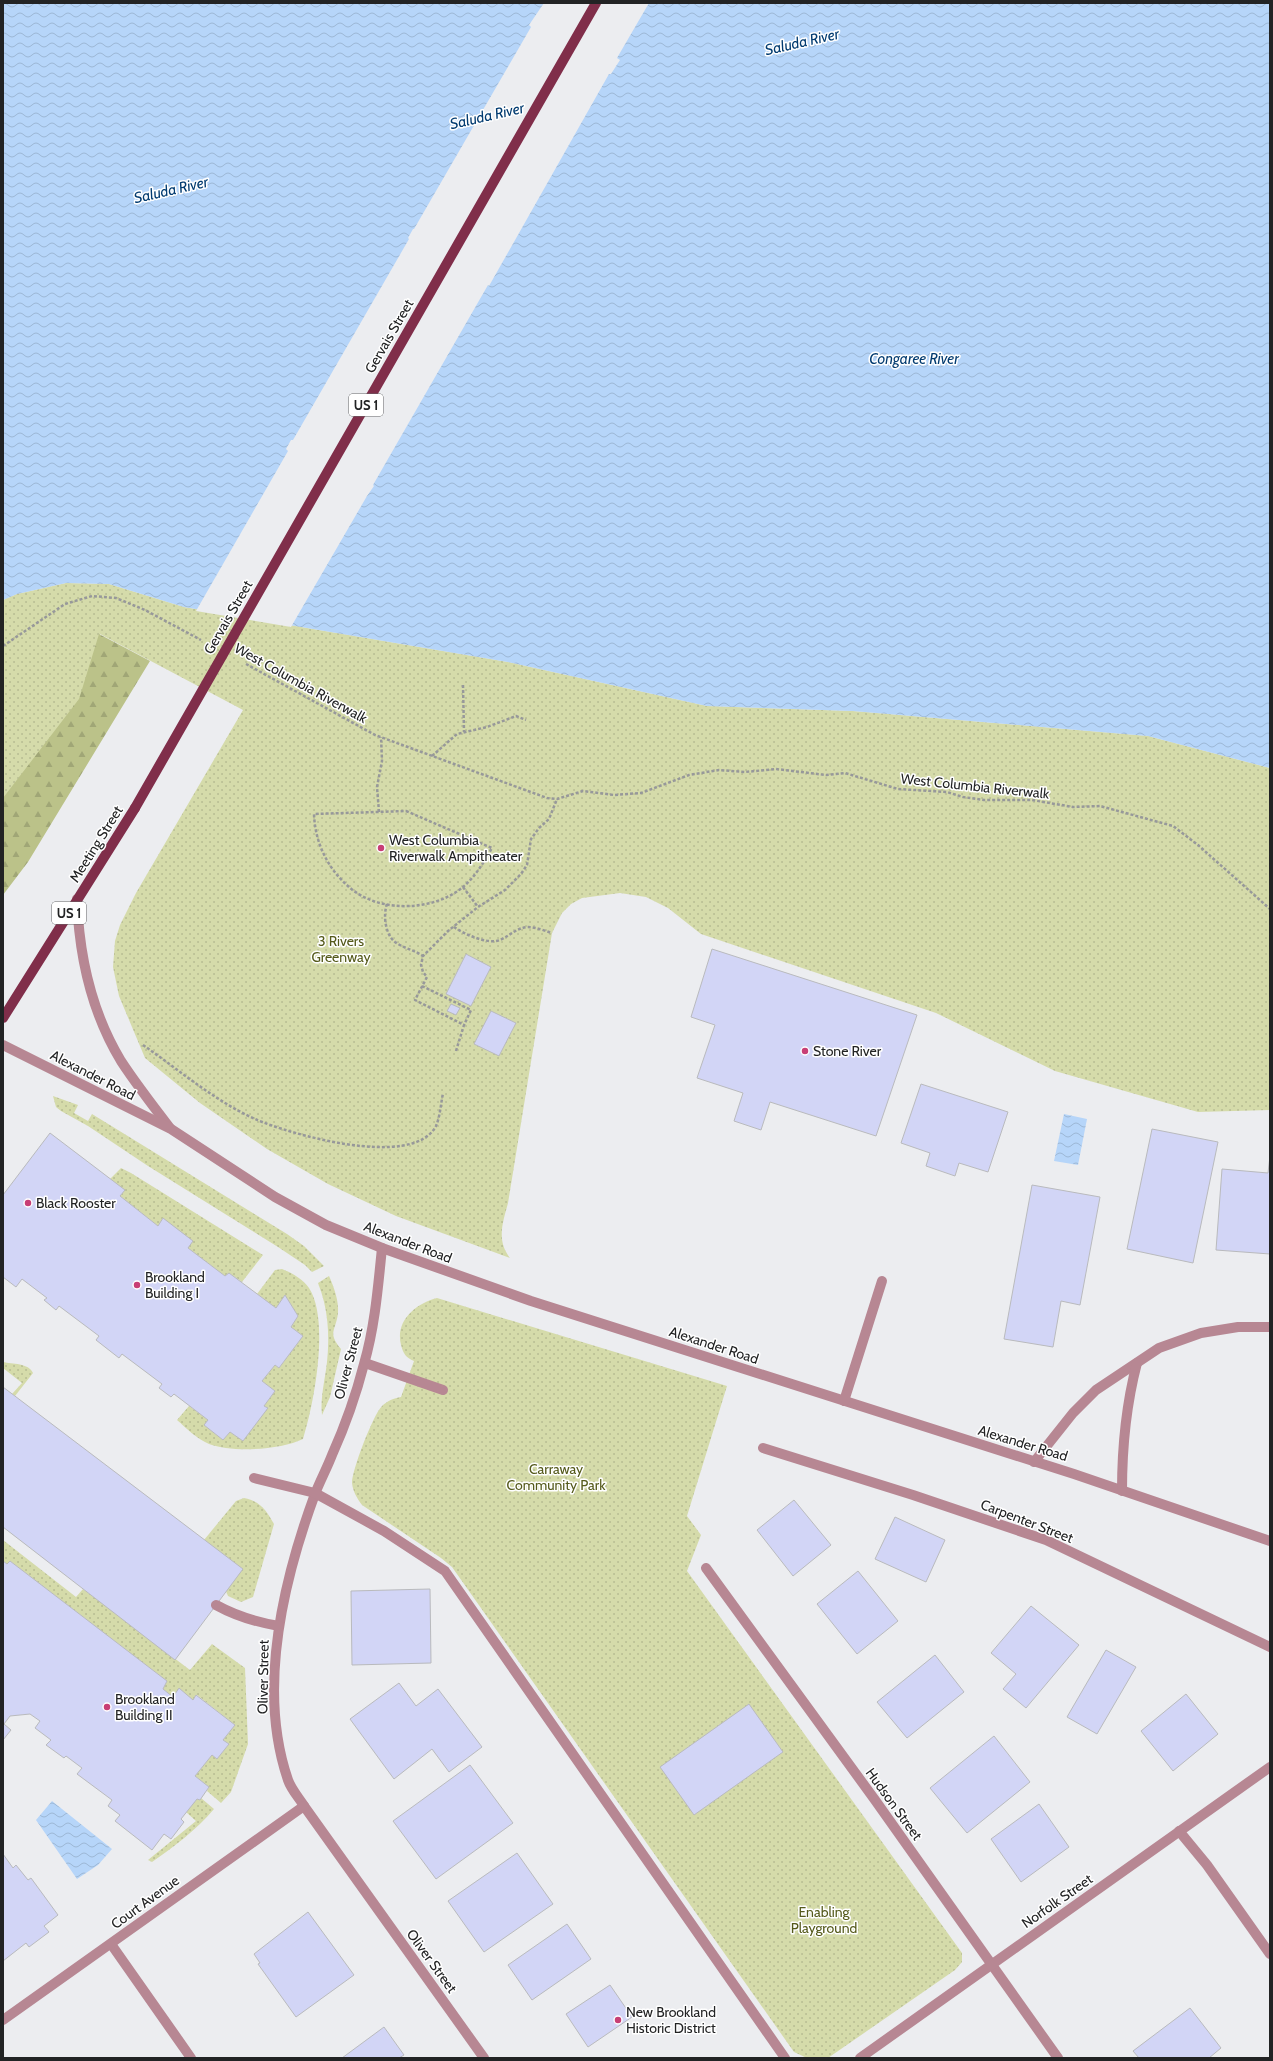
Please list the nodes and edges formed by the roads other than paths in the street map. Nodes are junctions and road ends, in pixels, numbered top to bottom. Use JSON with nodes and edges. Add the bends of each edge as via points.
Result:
{"nodes":[{"id":1,"x":596,"y":3,"type":"edge"},
{"id":2,"x":135,"y":808,"type":"joint"},
{"id":3,"x":77,"y":899,"type":"junction"},
{"id":4,"x":3,"y":1018,"type":"edge"},
{"id":5,"x":3,"y":1045,"type":"edge"},
{"id":6,"x":171,"y":1129,"type":"junction"},
{"id":7,"x":382,"y":1248,"type":"junction"},
{"id":8,"x":882,"y":1281,"type":"dead end"},
{"id":9,"x":1270,"y":1327,"type":"edge"},
{"id":10,"x":1137,"y":1363,"type":"junction"},
{"id":11,"x":365,"y":1364,"type":"junction"},
{"id":12,"x":443,"y":1390,"type":"dead end"},
{"id":13,"x":844,"y":1401,"type":"junction"},
{"id":14,"x":763,"y":1448,"type":"dead end"},
{"id":15,"x":1034,"y":1462,"type":"junction"},
{"id":16,"x":254,"y":1478,"type":"dead end"},
{"id":17,"x":1122,"y":1491,"type":"junction"},
{"id":18,"x":315,"y":1493,"type":"junction"},
{"id":19,"x":1270,"y":1541,"type":"edge"},
{"id":20,"x":706,"y":1568,"type":"dead end"},
{"id":21,"x":216,"y":1604,"type":"dead end"},
{"id":22,"x":278,"y":1626,"type":"junction"},
{"id":23,"x":1270,"y":1647,"type":"edge"},
{"id":24,"x":1270,"y":1767,"type":"edge"},
{"id":25,"x":304,"y":1806,"type":"junction"},
{"id":26,"x":1179,"y":1831,"type":"junction"},
{"id":27,"x":111,"y":1944,"type":"junction"},
{"id":28,"x":1270,"y":1954,"type":"edge"},
{"id":29,"x":992,"y":1965,"type":"junction"},
{"id":30,"x":3,"y":2020,"type":"edge"},
{"id":31,"x":191,"y":2058,"type":"edge"},
{"id":32,"x":484,"y":2058,"type":"edge"},
{"id":33,"x":785,"y":2058,"type":"edge"},
{"id":34,"x":860,"y":2058,"type":"edge"},
{"id":35,"x":1058,"y":2058,"type":"edge"}],
"edges":[{"from":1,"to":2,"type":"main road","name":"Gervais Street","number":"US 1","bridge":true},
{"from":2,"to":3,"type":"main road","name":"Meeting Street","number":"US 1"},
{"from":3,"to":4,"type":"main road","name":"Meeting Street","number":"US 1"},
{"from":3,"to":6,"type":"street","name":"Alexander Road","via":[[81,944],[100,1017],[121,1060]]},
{"from":5,"to":6,"type":"street","name":"Alexander Road"},
{"from":6,"to":7,"type":"street","name":"Alexander Road","via":[[275,1197],[326,1225]]},
{"from":7,"to":11,"type":"street","name":"Oliver Street","via":[[375,1317]]},
{"from":7,"to":13,"type":"street","name":"Alexander Road","via":[[531,1302]]},
{"from":8,"to":13,"type":"street"},
{"from":9,"to":10,"type":"street","via":[[1238,1327],[1201,1333],[1159,1348]]},
{"from":10,"to":15,"type":"street","via":[[1096,1390]]},
{"from":10,"to":17,"type":"street","via":[[1129,1392],[1122,1454]]},
{"from":11,"to":12,"type":"street"},
{"from":11,"to":18,"type":"street","name":"Oliver Street","via":[[348,1415]]},
{"from":13,"to":15,"type":"street","name":"Alexander Road"},
{"from":14,"to":23,"type":"street","name":"Carpenter Street","via":[[1046,1540]]},
{"from":15,"to":17,"type":"street","name":"Alexander Road"},
{"from":16,"to":18,"type":"street"},
{"from":17,"to":19,"type":"street","name":"Alexander Road"},
{"from":18,"to":22,"type":"street","name":"Oliver Street"},
{"from":18,"to":33,"type":"street","via":[[384,1531],[445,1571]]},
{"from":20,"to":29,"type":"street","name":"Hudson Street"},
{"from":21,"to":22,"type":"street","via":[[236,1616]]},
{"from":22,"to":25,"type":"street","name":"Oliver Street","via":[[275,1671],[278,1744],[289,1782]]},
{"from":24,"to":26,"type":"street","name":"Norfolk Street"},
{"from":25,"to":27,"type":"street","name":"Court Avenue"},
{"from":25,"to":32,"type":"street","name":"Oliver Street"},
{"from":26,"to":28,"type":"street","via":[[1207,1865]]},
{"from":26,"to":29,"type":"street","name":"Norfolk Street"},
{"from":27,"to":30,"type":"street","name":"Court Avenue"},
{"from":27,"to":31,"type":"street"},
{"from":29,"to":34,"type":"street","name":"Norfolk Street"},
{"from":29,"to":35,"type":"street","name":"Hudson Street"}]}
